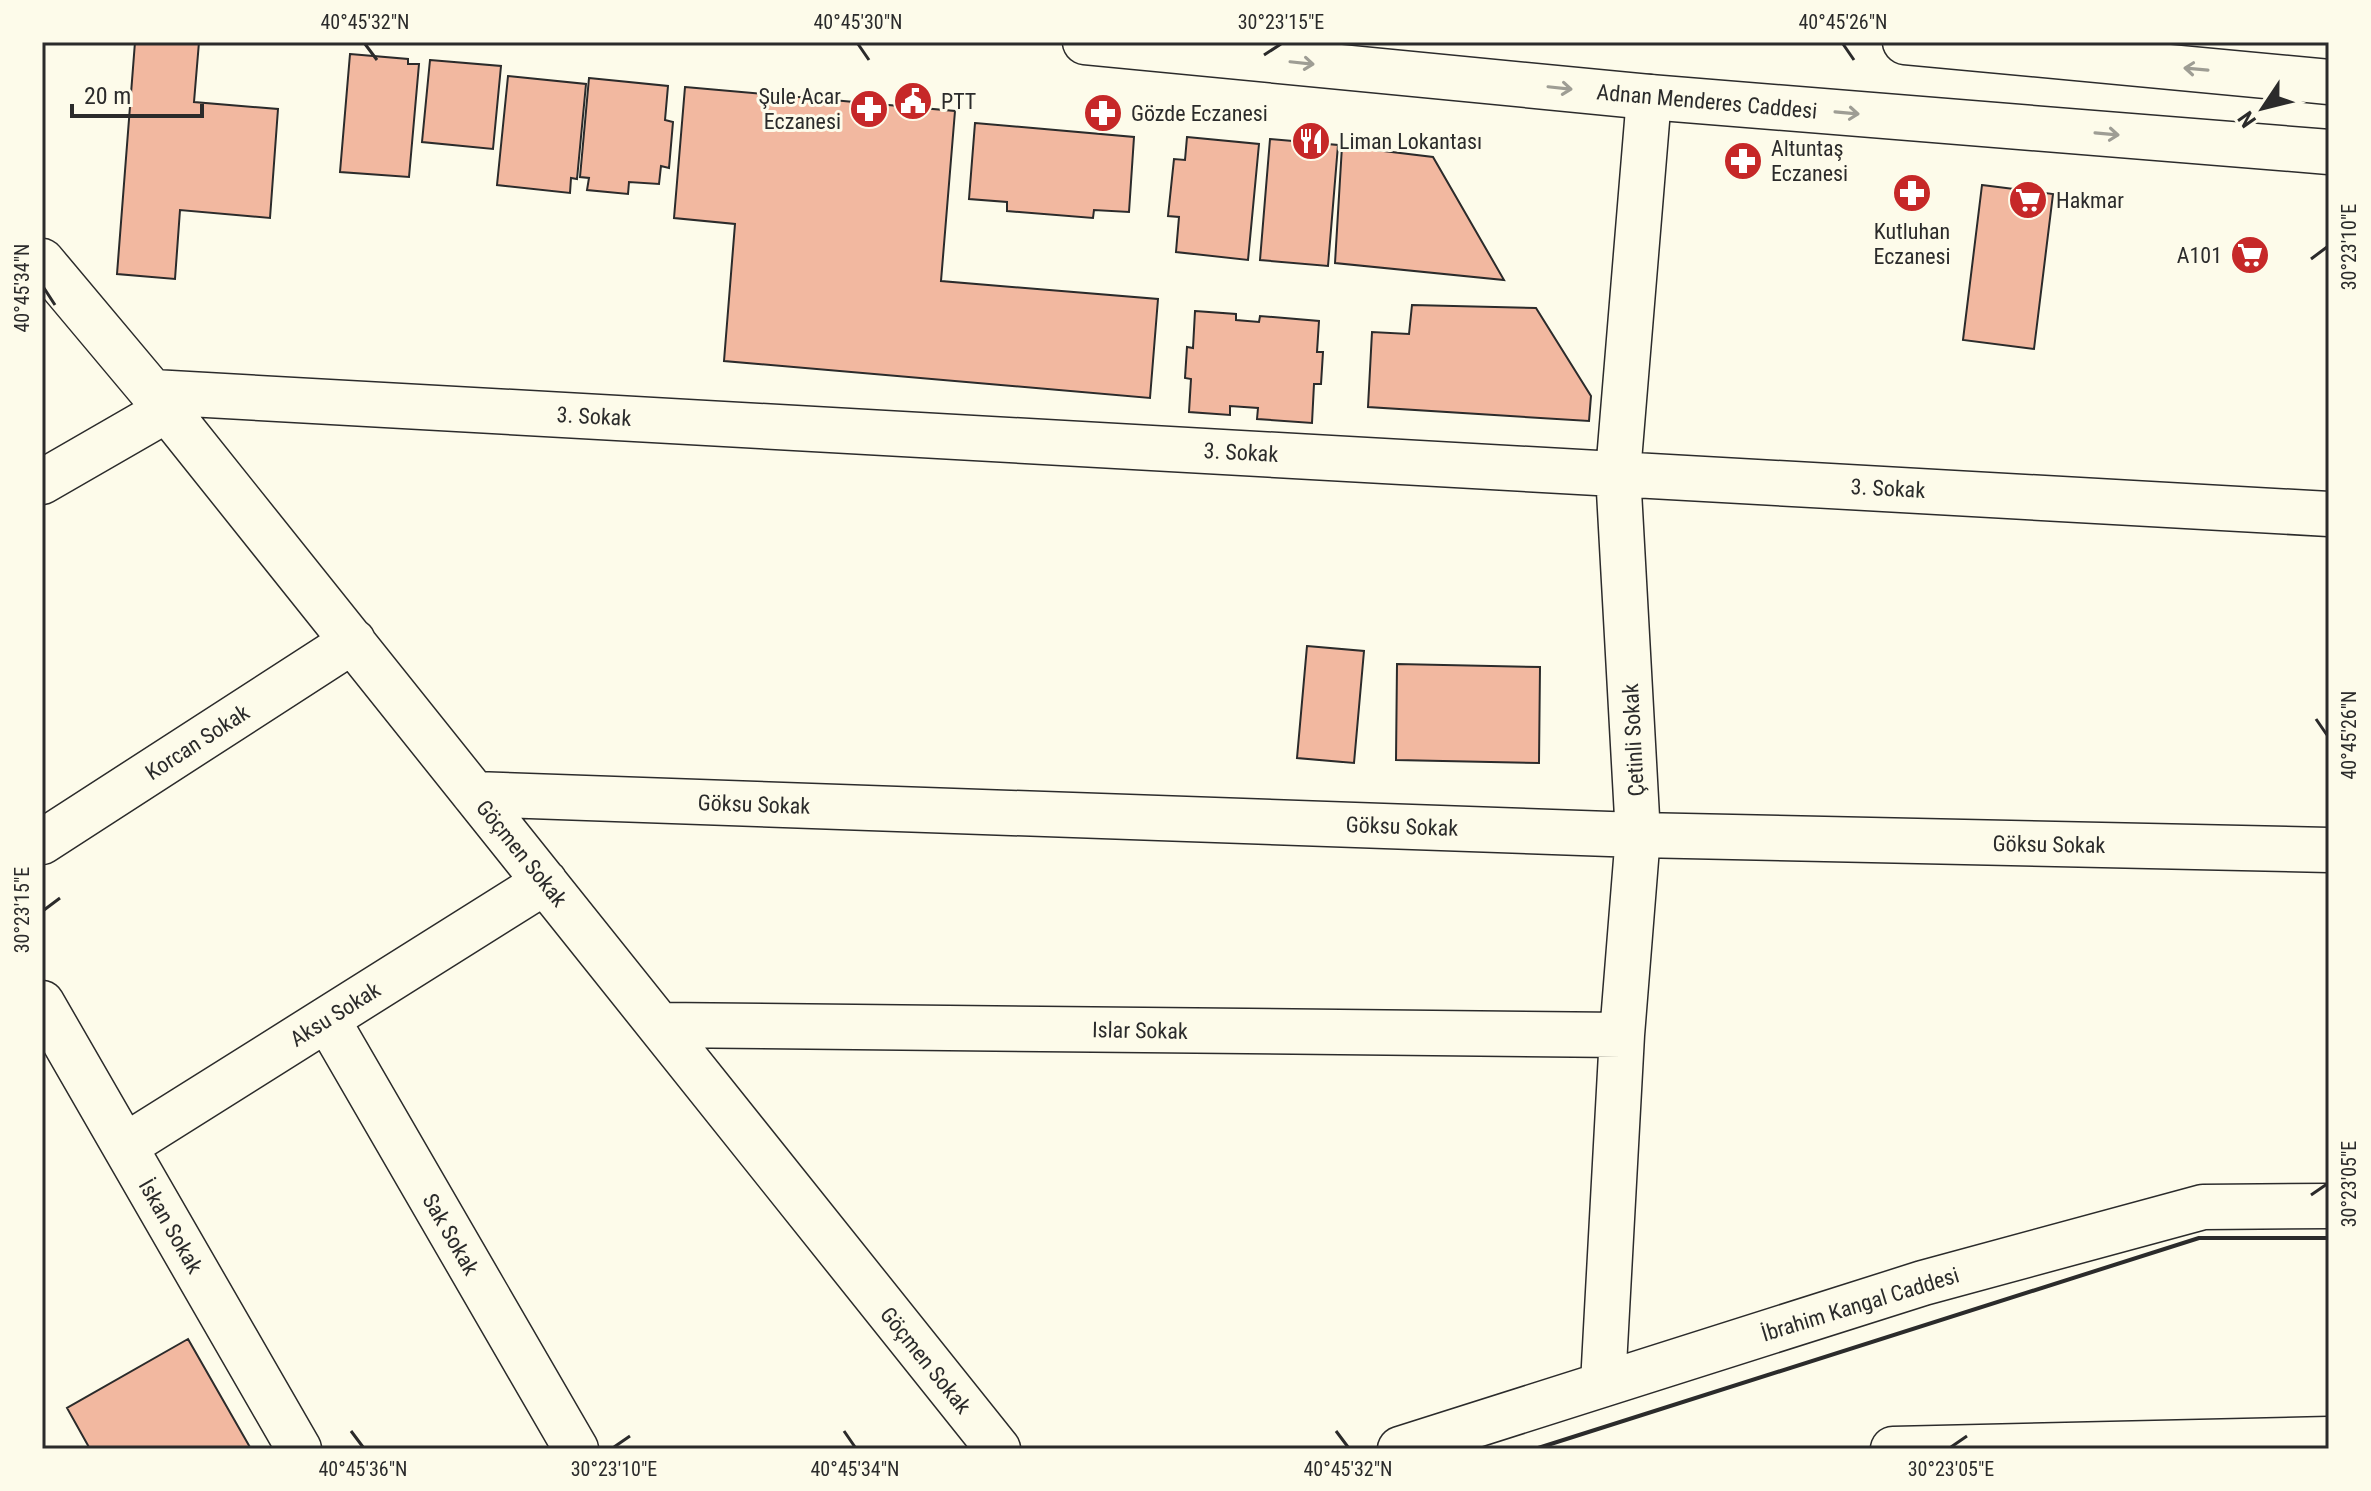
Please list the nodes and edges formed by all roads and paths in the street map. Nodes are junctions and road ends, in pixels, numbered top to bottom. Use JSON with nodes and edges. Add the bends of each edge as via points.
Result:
{"nodes":[{"id":1,"x":1085,"y":42,"type":"edge"},
{"id":2,"x":1905,"y":42,"type":"edge"},
{"id":3,"x":1950,"y":44,"type":"edge"},
{"id":4,"x":2329,"y":82,"type":"edge"},
{"id":5,"x":1649,"y":97,"type":"junction"},
{"id":6,"x":2329,"y":152,"type":"edge"},
{"id":7,"x":42,"y":261,"type":"edge"},
{"id":8,"x":160,"y":401,"type":"junction"},
{"id":9,"x":1618,"y":473,"type":"junction"},
{"id":10,"x":42,"y":482,"type":"edge"},
{"id":11,"x":2329,"y":514,"type":"edge"},
{"id":12,"x":353,"y":641,"type":"junction"},
{"id":13,"x":474,"y":794,"type":"junction"},
{"id":14,"x":1638,"y":835,"type":"junction"},
{"id":15,"x":42,"y":842,"type":"edge"},
{"id":16,"x":2329,"y":850,"type":"edge"},
{"id":17,"x":545,"y":882,"type":"junction"},
{"id":18,"x":42,"y":1003,"type":"edge"},
{"id":19,"x":327,"y":1019,"type":"junction"},
{"id":20,"x":659,"y":1025,"type":"junction"},
{"id":21,"x":1622,"y":1035,"type":"junction"},
{"id":22,"x":125,"y":1146,"type":"junction"},
{"id":23,"x":2329,"y":1206,"type":"edge"},
{"id":24,"x":1603,"y":1384,"type":"junction"},
{"id":25,"x":2329,"y":1439,"type":"edge"},
{"id":26,"x":299,"y":1449,"type":"edge"},
{"id":27,"x":576,"y":1449,"type":"edge"},
{"id":28,"x":998,"y":1449,"type":"edge"},
{"id":29,"x":1400,"y":1449,"type":"edge"},
{"id":30,"x":1893,"y":1449,"type":"edge"}],
"edges":[{"from":1,"to":5,"type":"street","name":"Adnan Menderes Caddesi","one_way":true},
{"from":2,"to":3,"type":"street"},
{"from":4,"to":3,"type":"street","one_way":true},
{"from":5,"to":6,"type":"street","name":"Adnan Menderes Caddesi","one_way":true},
{"from":5,"to":9,"type":"street","name":"Çetinli Sokak"},
{"from":7,"to":8,"type":"street","name":"Göçmen Sokak"},
{"from":8,"to":9,"type":"street","name":"3. Sokak"},
{"from":8,"to":10,"type":"street"},
{"from":8,"to":12,"type":"street","name":"Göçmen Sokak"},
{"from":9,"to":11,"type":"street","name":"3. Sokak"},
{"from":9,"to":14,"type":"street","name":"Çetinli Sokak"},
{"from":12,"to":13,"type":"street","name":"Göçmen Sokak"},
{"from":12,"to":15,"type":"street","name":"Korcan Sokak"},
{"from":13,"to":14,"type":"street","name":"Göksu Sokak"},
{"from":13,"to":17,"type":"street","name":"Göçmen Sokak"},
{"from":14,"to":16,"type":"street","name":"Göksu Sokak"},
{"from":14,"to":21,"type":"street","name":"Çetinli Sokak"},
{"from":17,"to":19,"type":"street","name":"Aksu Sokak"},
{"from":17,"to":20,"type":"street","name":"Göçmen Sokak"},
{"from":18,"to":22,"type":"street","name":"İskan Sokak"},
{"from":19,"to":22,"type":"street","name":"Aksu Sokak"},
{"from":19,"to":27,"type":"street","name":"Sak Sokak"},
{"from":20,"to":21,"type":"street","name":"Islar Sokak"},
{"from":20,"to":28,"type":"street","name":"Göçmen Sokak"},
{"from":21,"to":24,"type":"street","name":"Çetinli Sokak"},
{"from":22,"to":26,"type":"street","name":"İskan Sokak"},
{"from":23,"to":24,"type":"street","name":"İbrahim Kangal Caddesi","via":[[2203,1207],[1923,1283]]},
{"from":24,"to":29,"type":"street","name":"İbrahim Kangal Caddesi"},
{"from":25,"to":30,"type":"street"}]}
